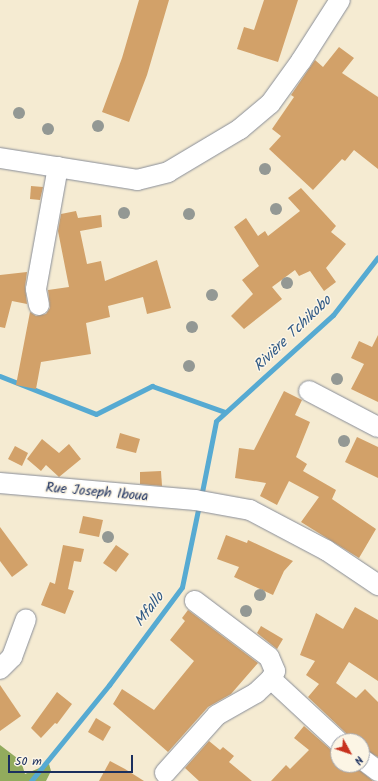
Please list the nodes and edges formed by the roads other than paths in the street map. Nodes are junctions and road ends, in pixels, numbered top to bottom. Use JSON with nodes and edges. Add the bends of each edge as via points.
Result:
{"nodes":[{"id":1,"x":340,"y":0,"type":"edge"},
{"id":2,"x":0,"y":158,"type":"edge"},
{"id":3,"x":58,"y":167,"type":"junction"},
{"id":4,"x":40,"y":304,"type":"dead end"},
{"id":5,"x":310,"y":391,"type":"dead end"},
{"id":6,"x":378,"y":427,"type":"edge"},
{"id":7,"x":0,"y":483,"type":"edge"},
{"id":8,"x":378,"y":585,"type":"edge"},
{"id":9,"x":195,"y":601,"type":"dead end"},
{"id":10,"x":26,"y":619,"type":"dead end"},
{"id":11,"x":0,"y":669,"type":"edge"},
{"id":12,"x":271,"y":679,"type":"junction"},
{"id":13,"x":330,"y":734,"type":"edge"},
{"id":14,"x":165,"y":773,"type":"dead end"}],
"edges":[{"from":1,"to":3,"type":"street","via":[[302,61],[270,104],[240,129],[192,158],[168,172],[137,180]]},
{"from":2,"to":3,"type":"street"},
{"from":3,"to":4,"type":"street","via":[[36,289]]},
{"from":5,"to":6,"type":"street"},
{"from":7,"to":8,"type":"street","name":"Rue Joseph Iboua","via":[[195,500],[250,510],[276,522],[348,564]]},
{"from":9,"to":12,"type":"street","via":[[269,657],[275,670]]},
{"from":10,"to":11,"type":"street","via":[[12,657]]},
{"from":12,"to":13,"type":"street"},
{"from":12,"to":14,"type":"street","via":[[243,702],[217,715]]}]}
